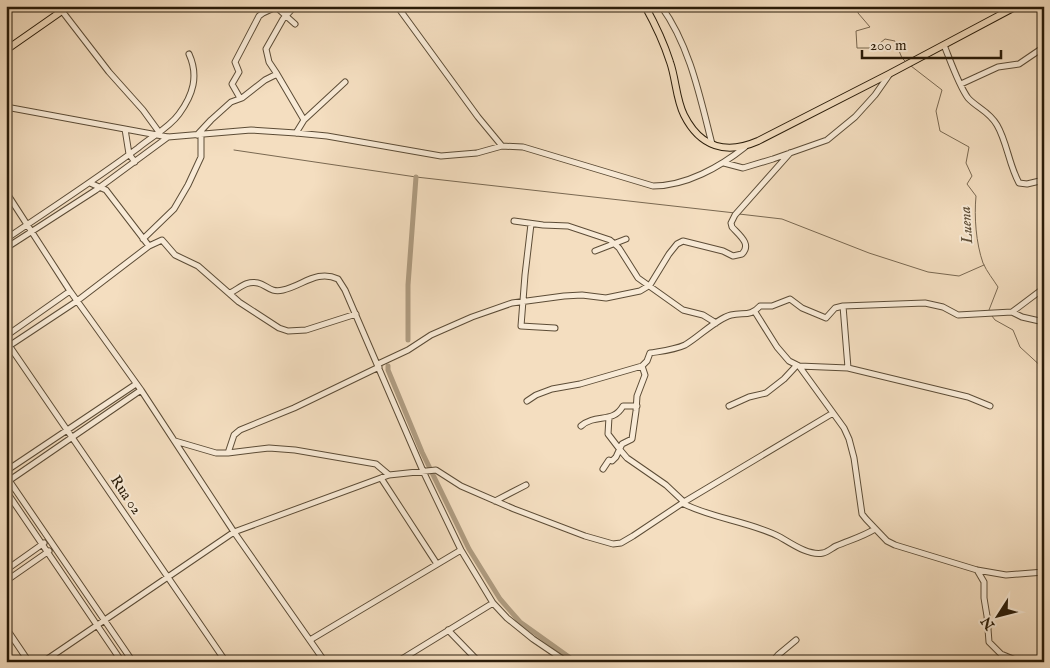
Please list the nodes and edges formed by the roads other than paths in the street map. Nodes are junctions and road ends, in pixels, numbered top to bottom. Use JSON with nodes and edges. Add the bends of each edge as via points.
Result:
{"nodes":[{"id":1,"x":69,"y":6,"type":"edge"},
{"id":2,"x":295,"y":6,"type":"edge"},
{"id":3,"x":397,"y":6,"type":"edge"},
{"id":4,"x":645,"y":6,"type":"edge"},
{"id":5,"x":661,"y":6,"type":"edge"},
{"id":6,"x":1016,"y":6,"type":"edge"},
{"id":7,"x":276,"y":7,"type":"edge"},
{"id":8,"x":62,"y":12,"type":"junction"},
{"id":9,"x":285,"y":15,"type":"junction"},
{"id":10,"x":295,"y":24,"type":"dead end"},
{"id":11,"x":944,"y":45,"type":"junction"},
{"id":12,"x":1044,"y":47,"type":"edge"},
{"id":13,"x":6,"y":50,"type":"edge"},
{"id":14,"x":189,"y":54,"type":"dead end"},
{"id":15,"x":891,"y":73,"type":"junction"},
{"id":16,"x":277,"y":74,"type":"junction"},
{"id":17,"x":345,"y":82,"type":"dead end"},
{"id":18,"x":961,"y":84,"type":"junction"},
{"id":19,"x":240,"y":98,"type":"junction"},
{"id":20,"x":6,"y":107,"type":"edge"},
{"id":21,"x":304,"y":120,"type":"junction"},
{"id":22,"x":125,"y":129,"type":"junction"},
{"id":23,"x":157,"y":133,"type":"junction"},
{"id":24,"x":296,"y":133,"type":"junction"},
{"id":25,"x":199,"y":135,"type":"junction"},
{"id":26,"x":168,"y":137,"type":"junction"},
{"id":27,"x":712,"y":144,"type":"junction"},
{"id":28,"x":502,"y":146,"type":"junction"},
{"id":29,"x":745,"y":147,"type":"junction"},
{"id":30,"x":790,"y":153,"type":"junction"},
{"id":31,"x":129,"y":154,"type":"junction"},
{"id":32,"x":135,"y":162,"type":"junction"},
{"id":33,"x":723,"y":163,"type":"junction"},
{"id":34,"x":1044,"y":180,"type":"edge"},
{"id":35,"x":90,"y":183,"type":"junction"},
{"id":36,"x":100,"y":187,"type":"junction"},
{"id":37,"x":6,"y":192,"type":"edge"},
{"id":38,"x":514,"y":221,"type":"dead end"},
{"id":39,"x":28,"y":224,"type":"junction"},
{"id":40,"x":530,"y":224,"type":"junction"},
{"id":41,"x":33,"y":231,"type":"junction"},
{"id":42,"x":6,"y":238,"type":"edge"},
{"id":43,"x":143,"y":239,"type":"junction"},
{"id":44,"x":626,"y":239,"type":"dead end"},
{"id":45,"x":615,"y":244,"type":"junction"},
{"id":46,"x":149,"y":246,"type":"junction"},
{"id":47,"x":6,"y":248,"type":"edge"},
{"id":48,"x":595,"y":251,"type":"dead end"},
{"id":49,"x":650,"y":286,"type":"junction"},
{"id":50,"x":1044,"y":288,"type":"edge"},
{"id":51,"x":70,"y":291,"type":"junction"},
{"id":52,"x":230,"y":293,"type":"junction"},
{"id":53,"x":77,"y":301,"type":"junction"},
{"id":54,"x":523,"y":301,"type":"junction"},
{"id":55,"x":843,"y":306,"type":"junction"},
{"id":56,"x":755,"y":312,"type":"junction"},
{"id":57,"x":1012,"y":312,"type":"junction"},
{"id":58,"x":356,"y":314,"type":"junction"},
{"id":59,"x":1044,"y":322,"type":"edge"},
{"id":60,"x":716,"y":323,"type":"junction"},
{"id":61,"x":555,"y":328,"type":"dead end"},
{"id":62,"x":6,"y":336,"type":"edge"},
{"id":63,"x":7,"y":345,"type":"edge"},
{"id":64,"x":379,"y":366,"type":"junction"},
{"id":65,"x":642,"y":366,"type":"junction"},
{"id":66,"x":798,"y":366,"type":"junction"},
{"id":67,"x":848,"y":368,"type":"junction"},
{"id":68,"x":136,"y":384,"type":"junction"},
{"id":69,"x":141,"y":390,"type":"junction"},
{"id":70,"x":527,"y":401,"type":"dead end"},
{"id":71,"x":637,"y":406,"type":"junction"},
{"id":72,"x":729,"y":406,"type":"dead end"},
{"id":73,"x":990,"y":406,"type":"dead end"},
{"id":74,"x":833,"y":413,"type":"junction"},
{"id":75,"x":609,"y":417,"type":"junction"},
{"id":76,"x":580,"y":426,"type":"dead end"},
{"id":77,"x":67,"y":431,"type":"junction"},
{"id":78,"x":72,"y":437,"type":"junction"},
{"id":79,"x":174,"y":441,"type":"junction"},
{"id":80,"x":619,"y":448,"type":"junction"},
{"id":81,"x":228,"y":453,"type":"junction"},
{"id":82,"x":603,"y":469,"type":"dead end"},
{"id":83,"x":6,"y":471,"type":"edge"},
{"id":84,"x":423,"y":471,"type":"junction"},
{"id":85,"x":389,"y":475,"type":"junction"},
{"id":86,"x":381,"y":478,"type":"junction"},
{"id":87,"x":7,"y":479,"type":"edge"},
{"id":88,"x":526,"y":485,"type":"dead end"},
{"id":89,"x":6,"y":491,"type":"edge"},
{"id":90,"x":495,"y":501,"type":"junction"},
{"id":91,"x":683,"y":502,"type":"junction"},
{"id":92,"x":875,"y":529,"type":"junction"},
{"id":93,"x":234,"y":532,"type":"junction"},
{"id":94,"x":48,"y":540,"type":"junction"},
{"id":95,"x":42,"y":545,"type":"junction"},
{"id":96,"x":54,"y":548,"type":"junction"},
{"id":97,"x":461,"y":550,"type":"junction"},
{"id":98,"x":47,"y":553,"type":"junction"},
{"id":99,"x":437,"y":564,"type":"junction"},
{"id":100,"x":6,"y":570,"type":"edge"},
{"id":101,"x":977,"y":570,"type":"junction"},
{"id":102,"x":988,"y":572,"type":"junction"},
{"id":103,"x":1044,"y":572,"type":"edge"},
{"id":104,"x":168,"y":578,"type":"junction"},
{"id":105,"x":983,"y":579,"type":"junction"},
{"id":106,"x":6,"y":582,"type":"edge"},
{"id":107,"x":493,"y":603,"type":"junction"},
{"id":108,"x":105,"y":619,"type":"junction"},
{"id":109,"x":97,"y":625,"type":"junction"},
{"id":110,"x":6,"y":628,"type":"edge"},
{"id":111,"x":448,"y":630,"type":"junction"},
{"id":112,"x":310,"y":640,"type":"junction"},
{"id":113,"x":796,"y":640,"type":"dead end"},
{"id":114,"x":29,"y":662,"type":"edge"},
{"id":115,"x":43,"y":662,"type":"edge"},
{"id":116,"x":122,"y":662,"type":"edge"},
{"id":117,"x":133,"y":662,"type":"edge"},
{"id":118,"x":226,"y":662,"type":"edge"},
{"id":119,"x":325,"y":662,"type":"edge"},
{"id":120,"x":397,"y":662,"type":"edge"},
{"id":121,"x":479,"y":662,"type":"edge"},
{"id":122,"x":567,"y":662,"type":"edge"},
{"id":123,"x":772,"y":662,"type":"edge"},
{"id":124,"x":1020,"y":662,"type":"edge"}],
"edges":[{"from":1,"to":8,"type":"main road"},
{"from":2,"to":9,"type":"street"},
{"from":3,"to":28,"type":"street"},
{"from":4,"to":27,"type":"main road","via":[[670,62],[684,115],[702,138]]},
{"from":5,"to":27,"type":"street","via":[[677,31],[687,57]]},
{"from":6,"to":11,"type":"main road"},
{"from":7,"to":9,"type":"street"},
{"from":7,"to":19,"type":"street","via":[[259,16],[235,62],[239,72],[232,84]]},
{"from":8,"to":13,"type":"main road"},
{"from":8,"to":23,"type":"street","via":[[143,110]]},
{"from":9,"to":10,"type":"street"},
{"from":9,"to":16,"type":"street","via":[[266,49]]},
{"from":11,"to":15,"type":"main road"},
{"from":11,"to":18,"type":"street"},
{"from":12,"to":18,"type":"street","via":[[1019,64],[998,67]]},
{"from":14,"to":23,"type":"street","via":[[195,71],[190,93],[179,114]]},
{"from":15,"to":29,"type":"main road"},
{"from":15,"to":30,"type":"street","via":[[855,118],[827,140]]},
{"from":16,"to":19,"type":"street"},
{"from":16,"to":21,"type":"street"},
{"from":17,"to":21,"type":"street"},
{"from":18,"to":34,"type":"street","via":[[969,99],[984,110],[1000,130],[1019,183]]},
{"from":19,"to":25,"type":"street","via":[[223,109]]},
{"from":20,"to":22,"type":"street"},
{"from":21,"to":24,"type":"street"},
{"from":22,"to":23,"type":"street"},
{"from":22,"to":31,"type":"street"},
{"from":23,"to":26,"type":"street"},
{"from":23,"to":31,"type":"street"},
{"from":24,"to":25,"type":"street","via":[[251,130]]},
{"from":24,"to":28,"type":"street","via":[[441,156],[477,153]]},
{"from":25,"to":26,"type":"street"},
{"from":25,"to":43,"type":"street","via":[[201,157],[183,194],[174,209]]},
{"from":26,"to":32,"type":"street"},
{"from":27,"to":29,"type":"main road","via":[[726,149]]},
{"from":28,"to":33,"type":"street","via":[[523,147],[653,186],[667,186],[686,180]]},
{"from":29,"to":33,"type":"street"},
{"from":30,"to":33,"type":"street","via":[[743,168]]},
{"from":30,"to":49,"type":"street","via":[[732,220],[732,227],[746,243],[744,252],[733,256],[683,241],[666,258]]},
{"from":31,"to":32,"type":"street"},
{"from":31,"to":35,"type":"street"},
{"from":32,"to":36,"type":"street"},
{"from":35,"to":36,"type":"street"},
{"from":35,"to":39,"type":"street"},
{"from":36,"to":41,"type":"street"},
{"from":36,"to":43,"type":"street","via":[[111,196]]},
{"from":37,"to":39,"type":"street"},
{"from":38,"to":40,"type":"street"},
{"from":39,"to":41,"type":"street"},
{"from":39,"to":42,"type":"street"},
{"from":40,"to":45,"type":"street","via":[[574,227]]},
{"from":40,"to":54,"type":"street"},
{"from":41,"to":47,"type":"street"},
{"from":41,"to":51,"type":"street"},
{"from":43,"to":46,"type":"street"},
{"from":44,"to":45,"type":"street"},
{"from":45,"to":48,"type":"street"},
{"from":45,"to":49,"type":"street","via":[[638,278]]},
{"from":46,"to":52,"type":"street","via":[[162,240],[175,255],[198,266]]},
{"from":46,"to":53,"type":"street"},
{"from":49,"to":54,"type":"street","via":[[606,298],[582,295]]},
{"from":49,"to":60,"type":"street","via":[[672,304]]},
{"from":50,"to":57,"type":"street"},
{"from":51,"to":53,"type":"street"},
{"from":51,"to":62,"type":"street"},
{"from":52,"to":58,"type":"street","via":[[270,323],[288,331],[306,330]]},
{"from":52,"to":58,"type":"street","via":[[245,284],[260,283],[280,291],[319,276],[333,276],[342,283]]},
{"from":53,"to":63,"type":"street"},
{"from":53,"to":68,"type":"street"},
{"from":54,"to":61,"type":"street","via":[[521,326]]},
{"from":54,"to":64,"type":"street","via":[[461,321]]},
{"from":55,"to":56,"type":"street","via":[[835,308],[826,318],[790,300],[760,306]]},
{"from":55,"to":57,"type":"street","via":[[925,303],[958,315]]},
{"from":55,"to":67,"type":"street"},
{"from":56,"to":60,"type":"street","via":[[731,315]]},
{"from":56,"to":66,"type":"street","via":[[788,361]]},
{"from":57,"to":59,"type":"street"},
{"from":58,"to":64,"type":"street"},
{"from":60,"to":65,"type":"street","via":[[677,348],[650,352]]},
{"from":63,"to":77,"type":"street","name":"Rua 02"},
{"from":64,"to":81,"type":"street","via":[[287,412],[240,430],[234,435]]},
{"from":64,"to":84,"type":"street"},
{"from":65,"to":70,"type":"street","via":[[580,384],[552,388]]},
{"from":65,"to":71,"type":"street","via":[[645,375]]},
{"from":66,"to":67,"type":"street"},
{"from":66,"to":72,"type":"street","via":[[766,393]]},
{"from":66,"to":74,"type":"street"},
{"from":67,"to":73,"type":"street","via":[[968,397]]},
{"from":68,"to":69,"type":"street"},
{"from":68,"to":77,"type":"street"},
{"from":69,"to":78,"type":"street"},
{"from":69,"to":79,"type":"street"},
{"from":71,"to":75,"type":"street","via":[[623,406],[620,412]]},
{"from":71,"to":80,"type":"street","via":[[632,439]]},
{"from":74,"to":91,"type":"street"},
{"from":74,"to":92,"type":"street","via":[[849,439],[861,510]]},
{"from":75,"to":76,"type":"street","via":[[587,420]]},
{"from":75,"to":80,"type":"street","via":[[608,434]]},
{"from":77,"to":78,"type":"street","name":"Rua 02"},
{"from":77,"to":83,"type":"street"},
{"from":78,"to":87,"type":"street"},
{"from":78,"to":104,"type":"street","name":"Rua 02"},
{"from":79,"to":81,"type":"street","via":[[216,453]]},
{"from":79,"to":93,"type":"street"},
{"from":80,"to":82,"type":"street","via":[[616,457],[608,460]]},
{"from":80,"to":91,"type":"street"},
{"from":81,"to":85,"type":"street","via":[[269,448],[296,450],[376,464]]},
{"from":84,"to":85,"type":"street"},
{"from":84,"to":90,"type":"street","via":[[436,470],[461,486]]},
{"from":84,"to":97,"type":"street"},
{"from":85,"to":86,"type":"street"},
{"from":86,"to":93,"type":"street"},
{"from":86,"to":99,"type":"street"},
{"from":87,"to":94,"type":"street"},
{"from":88,"to":90,"type":"street"},
{"from":89,"to":95,"type":"street"},
{"from":90,"to":91,"type":"street","via":[[613,544],[633,536]]},
{"from":91,"to":92,"type":"street","via":[[702,513],[754,526],[816,553],[853,541]]},
{"from":92,"to":101,"type":"street","via":[[895,545]]},
{"from":93,"to":104,"type":"street"},
{"from":93,"to":112,"type":"street"},
{"from":94,"to":95,"type":"street"},
{"from":94,"to":96,"type":"street"},
{"from":95,"to":98,"type":"street"},
{"from":95,"to":100,"type":"street"},
{"from":96,"to":98,"type":"street"},
{"from":96,"to":108,"type":"street"},
{"from":97,"to":99,"type":"street"},
{"from":97,"to":107,"type":"street"},
{"from":98,"to":106,"type":"street"},
{"from":98,"to":109,"type":"street"},
{"from":99,"to":112,"type":"street"},
{"from":101,"to":102,"type":"street"},
{"from":101,"to":105,"type":"street"},
{"from":102,"to":103,"type":"street","via":[[1006,575]]},
{"from":102,"to":105,"type":"street"},
{"from":104,"to":108,"type":"street"},
{"from":104,"to":118,"type":"street","name":"Rua 02"},
{"from":105,"to":124,"type":"street","via":[[990,642],[1001,654]]},
{"from":107,"to":111,"type":"street"},
{"from":107,"to":122,"type":"street","via":[[533,639]]},
{"from":108,"to":109,"type":"street"},
{"from":108,"to":117,"type":"street"},
{"from":109,"to":115,"type":"street"},
{"from":109,"to":116,"type":"street"},
{"from":110,"to":114,"type":"street"},
{"from":111,"to":120,"type":"street"},
{"from":111,"to":121,"type":"street"},
{"from":112,"to":119,"type":"street"},
{"from":113,"to":123,"type":"street"}]}
